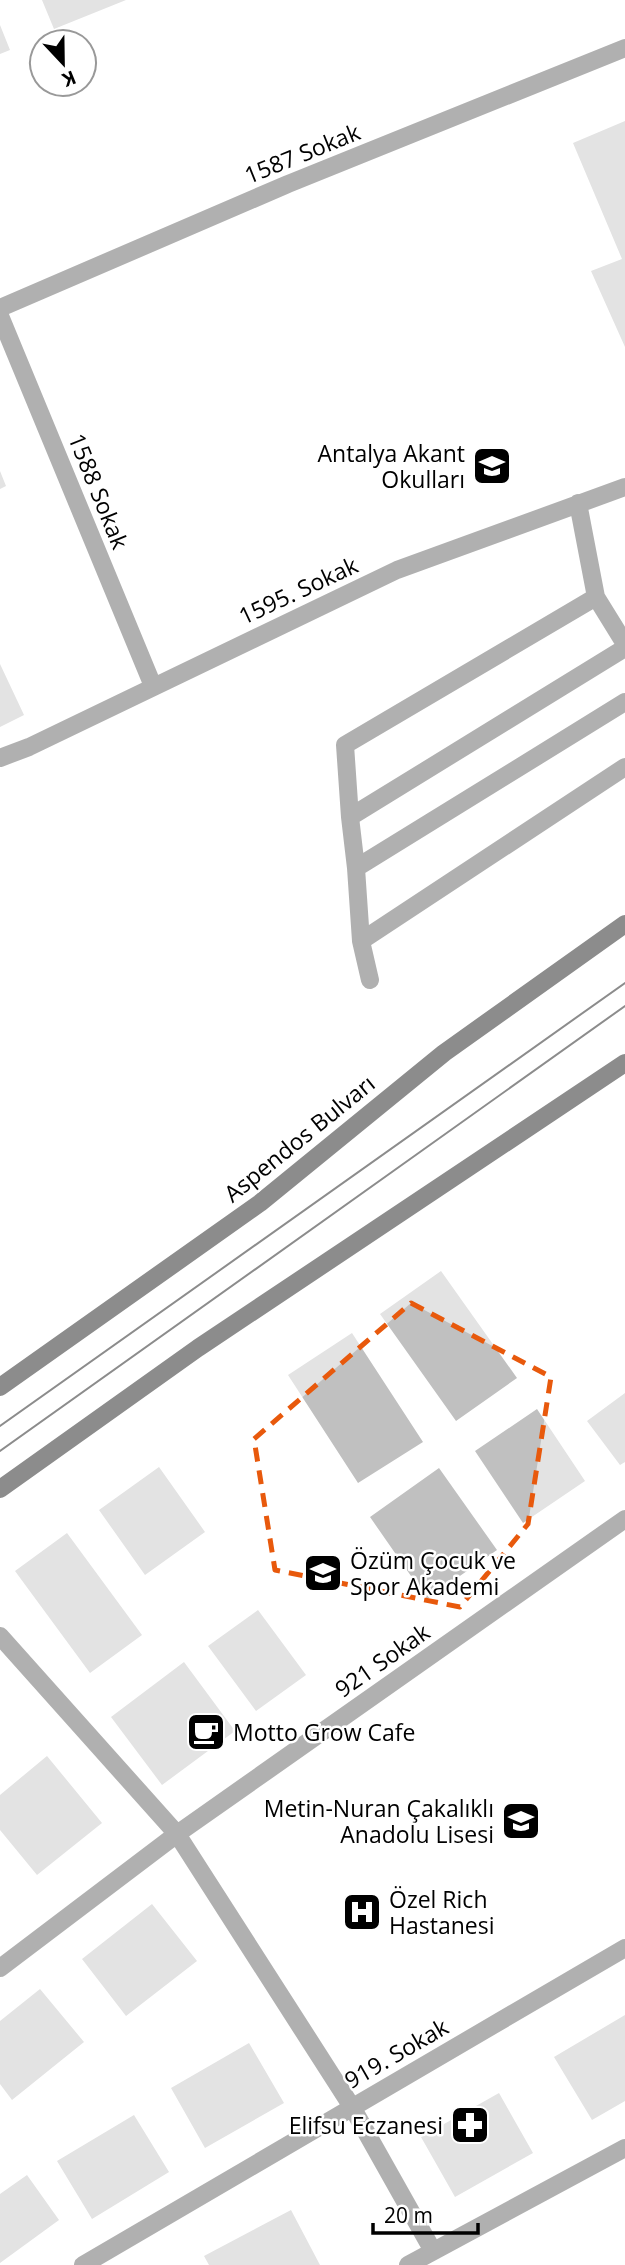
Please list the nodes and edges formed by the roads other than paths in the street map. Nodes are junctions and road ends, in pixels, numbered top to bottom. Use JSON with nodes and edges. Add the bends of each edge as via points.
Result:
{"nodes":[{"id":1,"x":625,"y":48,"type":"edge"},
{"id":2,"x":0,"y":308,"type":"edge"},
{"id":3,"x":0,"y":316,"type":"edge"},
{"id":4,"x":625,"y":487,"type":"edge"},
{"id":5,"x":578,"y":503,"type":"junction"},
{"id":6,"x":596,"y":597,"type":"junction"},
{"id":7,"x":625,"y":646,"type":"edge"},
{"id":8,"x":153,"y":686,"type":"junction"},
{"id":9,"x":625,"y":702,"type":"edge"},
{"id":10,"x":0,"y":758,"type":"edge"},
{"id":11,"x":625,"y":767,"type":"edge"},
{"id":12,"x":350,"y":817,"type":"junction"},
{"id":13,"x":356,"y":868,"type":"junction"},
{"id":14,"x":625,"y":923,"type":"edge"},
{"id":15,"x":361,"y":941,"type":"junction"},
{"id":16,"x":370,"y":980,"type":"dead end"},
{"id":17,"x":625,"y":1063,"type":"edge"},
{"id":18,"x":0,"y":1387,"type":"edge"},
{"id":19,"x":0,"y":1489,"type":"edge"},
{"id":20,"x":625,"y":1519,"type":"edge"},
{"id":21,"x":0,"y":1636,"type":"edge"},
{"id":22,"x":177,"y":1834,"type":"junction"},
{"id":23,"x":625,"y":1948,"type":"edge"},
{"id":24,"x":0,"y":1968,"type":"edge"},
{"id":25,"x":352,"y":2107,"type":"junction"},
{"id":26,"x":625,"y":2148,"type":"edge"},
{"id":27,"x":433,"y":2251,"type":"junction"},
{"id":28,"x":83,"y":2265,"type":"edge"},
{"id":29,"x":408,"y":2265,"type":"edge"}],
"edges":[{"from":1,"to":2,"type":"street","name":"1587 Sokak","via":[[288,184]]},
{"from":3,"to":8,"type":"street","name":"1588 Sokak"},
{"from":4,"to":5,"type":"street","name":"1595. Sokak"},
{"from":5,"to":6,"type":"street"},
{"from":5,"to":8,"type":"street","name":"1595. Sokak","via":[[397,570]]},
{"from":6,"to":7,"type":"street"},
{"from":6,"to":12,"type":"street","via":[[345,745]]},
{"from":7,"to":12,"type":"street"},
{"from":8,"to":10,"type":"street","name":"1595. Sokak"},
{"from":9,"to":13,"type":"street"},
{"from":11,"to":15,"type":"street"},
{"from":12,"to":13,"type":"street"},
{"from":13,"to":15,"type":"street"},
{"from":14,"to":18,"type":"main road","name":"Aspendos Bulvarı","via":[[444,1054],[260,1203]]},
{"from":15,"to":16,"type":"street"},
{"from":17,"to":19,"type":"main road","via":[[198,1348]]},
{"from":20,"to":22,"type":"street","name":"921 Sokak"},
{"from":21,"to":22,"type":"street"},
{"from":22,"to":24,"type":"street","name":"921 Sokak"},
{"from":22,"to":25,"type":"street"},
{"from":23,"to":25,"type":"street","name":"919. Sokak"},
{"from":25,"to":27,"type":"street"},
{"from":25,"to":28,"type":"street","name":"919. Sokak"},
{"from":26,"to":27,"type":"street"},
{"from":27,"to":29,"type":"street"}]}
